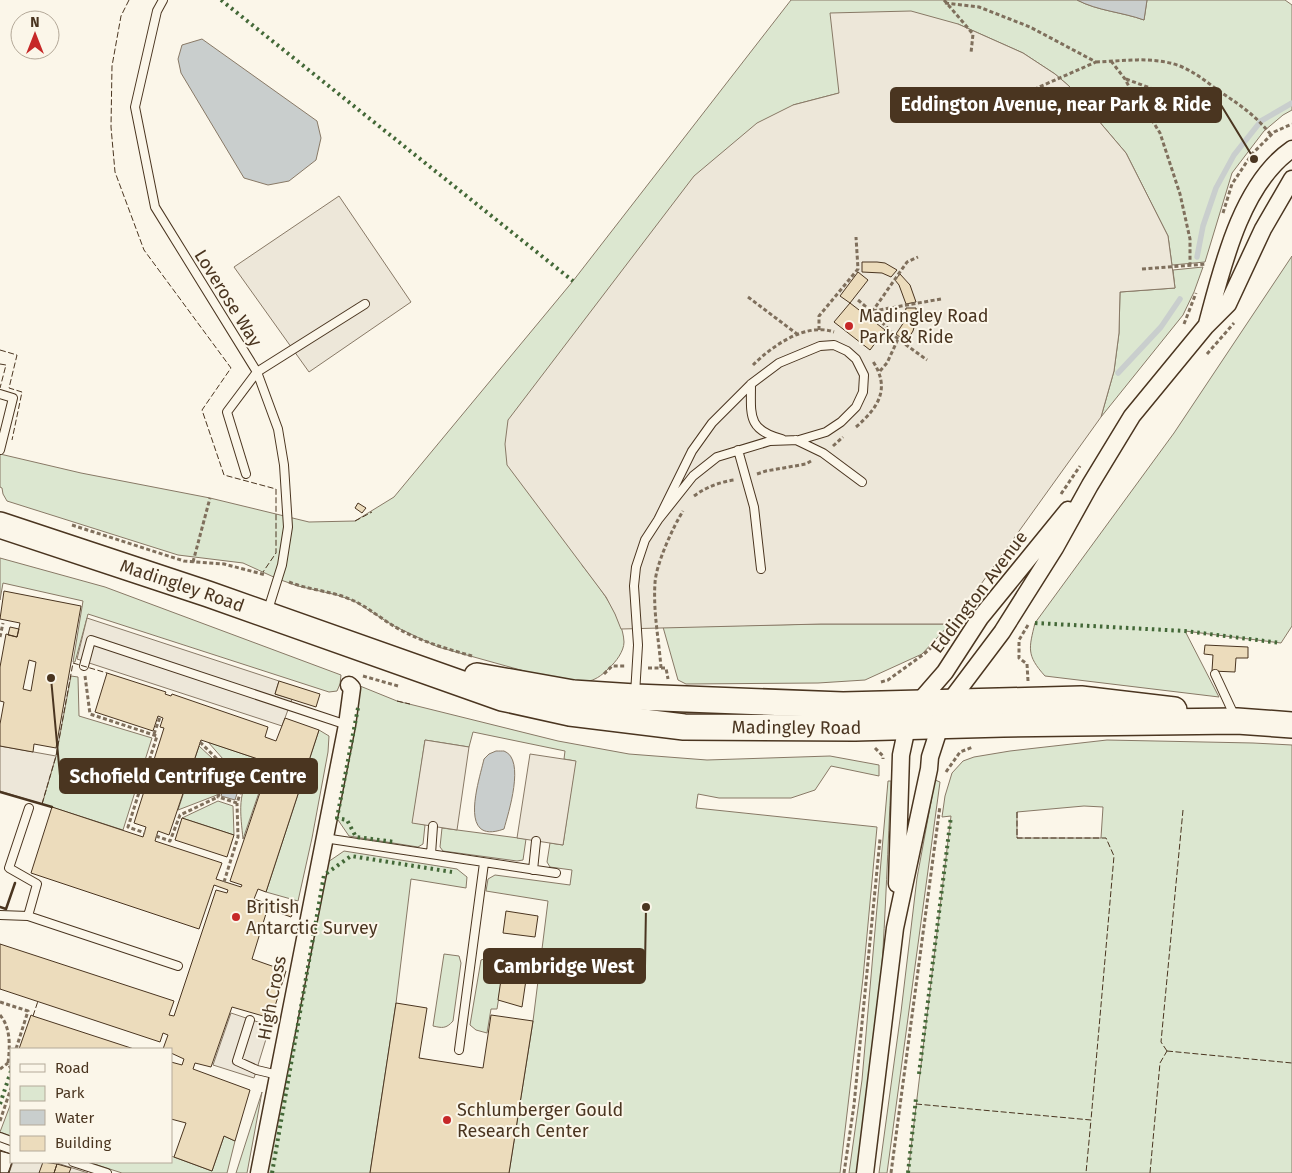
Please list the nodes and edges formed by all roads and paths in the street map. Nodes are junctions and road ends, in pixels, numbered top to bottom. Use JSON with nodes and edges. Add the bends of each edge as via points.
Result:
{"nodes":[{"id":1,"x":163,"y":0,"type":"edge"},
{"id":2,"x":944,"y":1,"type":"edge"},
{"id":3,"x":971,"y":53,"type":"dead end"},
{"id":4,"x":1111,"y":61,"type":"junction"},
{"id":5,"x":1096,"y":62,"type":"junction"},
{"id":6,"x":1125,"y":78,"type":"junction"},
{"id":7,"x":1037,"y":88,"type":"dead end"},
{"id":8,"x":1223,"y":94,"type":"junction"},
{"id":9,"x":1271,"y":135,"type":"dead end"},
{"id":10,"x":1292,"y":149,"type":"edge"},
{"id":11,"x":1292,"y":179,"type":"edge"},
{"id":12,"x":856,"y":237,"type":"dead end"},
{"id":13,"x":918,"y":257,"type":"dead end"},
{"id":14,"x":1207,"y":264,"type":"dead end"},
{"id":15,"x":1190,"y":265,"type":"junction"},
{"id":16,"x":1142,"y":269,"type":"dead end"},
{"id":17,"x":748,"y":297,"type":"dead end"},
{"id":18,"x":941,"y":299,"type":"dead end"},
{"id":19,"x":858,"y":300,"type":"dead end"},
{"id":20,"x":365,"y":304,"type":"dead end"},
{"id":21,"x":872,"y":312,"type":"junction"},
{"id":22,"x":1235,"y":322,"type":"dead end"},
{"id":23,"x":1206,"y":326,"type":"junction"},
{"id":24,"x":819,"y":330,"type":"junction"},
{"id":25,"x":840,"y":334,"type":"dead end"},
{"id":26,"x":798,"y":335,"type":"junction"},
{"id":27,"x":898,"y":339,"type":"junction"},
{"id":28,"x":868,"y":354,"type":"dead end"},
{"id":29,"x":1205,"y":356,"type":"dead end"},
{"id":30,"x":927,"y":360,"type":"dead end"},
{"id":31,"x":749,"y":369,"type":"dead end"},
{"id":32,"x":880,"y":371,"type":"junction"},
{"id":33,"x":257,"y":372,"type":"junction"},
{"id":34,"x":751,"y":384,"type":"junction"},
{"id":35,"x":0,"y":394,"type":"edge"},
{"id":36,"x":853,"y":429,"type":"dead end"},
{"id":37,"x":847,"y":435,"type":"dead end"},
{"id":38,"x":799,"y":440,"type":"junction"},
{"id":39,"x":0,"y":450,"type":"edge"},
{"id":40,"x":738,"y":450,"type":"junction"},
{"id":41,"x":823,"y":453,"type":"junction"},
{"id":42,"x":246,"y":474,"type":"dead end"},
{"id":43,"x":746,"y":477,"type":"junction"},
{"id":44,"x":862,"y":482,"type":"dead end"},
{"id":45,"x":1090,"y":484,"type":"junction"},
{"id":46,"x":210,"y":498,"type":"dead end"},
{"id":47,"x":690,"y":500,"type":"dead end"},
{"id":48,"x":686,"y":506,"type":"dead end"},
{"id":49,"x":658,"y":520,"type":"junction"},
{"id":50,"x":64,"y":522,"type":"dead end"},
{"id":51,"x":0,"y":525,"type":"edge"},
{"id":52,"x":193,"y":562,"type":"junction"},
{"id":53,"x":761,"y":569,"type":"dead end"},
{"id":54,"x":278,"y":579,"type":"junction"},
{"id":55,"x":185,"y":586,"type":"junction"},
{"id":56,"x":266,"y":615,"type":"junction"},
{"id":57,"x":1030,"y":623,"type":"dead end"},
{"id":58,"x":2,"y":624,"type":"dead end"},
{"id":59,"x":949,"y":632,"type":"dead end"},
{"id":60,"x":0,"y":637,"type":"edge"},
{"id":61,"x":473,"y":656,"type":"dead end"},
{"id":62,"x":1019,"y":658,"type":"dead end"},
{"id":63,"x":84,"y":666,"type":"joint"},
{"id":64,"x":636,"y":667,"type":"junction"},
{"id":65,"x":662,"y":668,"type":"junction"},
{"id":66,"x":1215,"y":674,"type":"dead end"},
{"id":67,"x":602,"y":676,"type":"dead end"},
{"id":68,"x":880,"y":683,"type":"dead end"},
{"id":69,"x":670,"y":684,"type":"dead end"},
{"id":70,"x":349,"y":685,"type":"dead end"},
{"id":71,"x":950,"y":701,"type":"junction"},
{"id":72,"x":918,"y":703,"type":"junction"},
{"id":73,"x":636,"y":709,"type":"junction"},
{"id":74,"x":160,"y":717,"type":"dead end"},
{"id":75,"x":1237,"y":721,"type":"junction"},
{"id":76,"x":1292,"y":725,"type":"edge"},
{"id":77,"x":346,"y":726,"type":"junction"},
{"id":78,"x":940,"y":726,"type":"junction"},
{"id":79,"x":907,"y":727,"type":"junction"},
{"id":80,"x":154,"y":734,"type":"junction"},
{"id":81,"x":200,"y":742,"type":"dead end"},
{"id":82,"x":979,"y":747,"type":"dead end"},
{"id":83,"x":264,"y":761,"type":"dead end"},
{"id":84,"x":227,"y":769,"type":"junction"},
{"id":85,"x":246,"y":776,"type":"junction"},
{"id":86,"x":944,"y":778,"type":"dead end"},
{"id":87,"x":218,"y":797,"type":"junction"},
{"id":88,"x":941,"y":798,"type":"dead end"},
{"id":89,"x":237,"y":803,"type":"junction"},
{"id":90,"x":29,"y":808,"type":"dead end"},
{"id":91,"x":433,"y":826,"type":"dead end"},
{"id":92,"x":144,"y":832,"type":"dead end"},
{"id":93,"x":156,"y":836,"type":"dead end"},
{"id":94,"x":880,"y":837,"type":"dead end"},
{"id":95,"x":324,"y":838,"type":"junction"},
{"id":96,"x":536,"y":841,"type":"dead end"},
{"id":97,"x":431,"y":854,"type":"junction"},
{"id":98,"x":484,"y":863,"type":"junction"},
{"id":99,"x":533,"y":870,"type":"junction"},
{"id":100,"x":556,"y":873,"type":"dead end"},
{"id":101,"x":224,"y":882,"type":"dead end"},
{"id":102,"x":0,"y":915,"type":"edge"},
{"id":103,"x":28,"y":916,"type":"junction"},
{"id":104,"x":895,"y":928,"type":"junction"},
{"id":105,"x":178,"y":966,"type":"dead end"},
{"id":106,"x":0,"y":1002,"type":"edge"},
{"id":107,"x":0,"y":1015,"type":"edge"},
{"id":108,"x":250,"y":1020,"type":"dead end"},
{"id":109,"x":16,"y":1048,"type":"edge"},
{"id":110,"x":459,"y":1050,"type":"dead end"},
{"id":111,"x":8,"y":1063,"type":"junction"},
{"id":112,"x":10,"y":1067,"type":"edge"},
{"id":113,"x":0,"y":1069,"type":"edge"},
{"id":114,"x":278,"y":1075,"type":"junction"},
{"id":115,"x":10,"y":1091,"type":"edge"},
{"id":116,"x":0,"y":1121,"type":"edge"},
{"id":117,"x":76,"y":1163,"type":"edge"},
{"id":118,"x":107,"y":1173,"type":"edge"},
{"id":119,"x":259,"y":1173,"type":"edge"},
{"id":120,"x":844,"y":1173,"type":"edge"},
{"id":121,"x":865,"y":1173,"type":"edge"},
{"id":122,"x":891,"y":1173,"type":"edge"}],
"edges":[{"from":1,"to":33,"type":"lane","name":"Loverose Way","via":[[156,11],[135,107],[154,208]]},
{"from":2,"to":3,"type":"path","via":[[973,34]]},
{"from":2,"to":5,"type":"path","via":[[979,7],[1030,26]]},
{"from":4,"to":5,"type":"path"},
{"from":4,"to":6,"type":"path"},
{"from":4,"to":8,"type":"path","via":[[1159,61],[1180,66]]},
{"from":5,"to":7,"type":"path"},
{"from":6,"to":8,"type":"path","via":[[1166,94]]},
{"from":6,"to":15,"type":"path","via":[[1160,133],[1168,156],[1190,238]]},
{"from":8,"to":9,"type":"path","via":[[1261,121]]},
{"from":10,"to":23,"type":"street","name":"Eddington Avenue","via":[[1268,172],[1240,218]]},
{"from":11,"to":23,"type":"street","name":"Eddington Avenue","via":[[1263,229],[1228,304]]},
{"from":12,"to":24,"type":"path","via":[[858,269],[819,316]]},
{"from":13,"to":21,"type":"path","via":[[907,262]]},
{"from":14,"to":15,"type":"path"},
{"from":15,"to":16,"type":"path"},
{"from":17,"to":26,"type":"path"},
{"from":18,"to":21,"type":"path"},
{"from":19,"to":21,"type":"path"},
{"from":20,"to":33,"type":"lane"},
{"from":21,"to":27,"type":"path"},
{"from":22,"to":29,"type":"path"},
{"from":23,"to":45,"type":"street","name":"Eddington Avenue","via":[[1132,416]]},
{"from":24,"to":25,"type":"path"},
{"from":24,"to":26,"type":"path"},
{"from":26,"to":31,"type":"path","via":[[783,340]]},
{"from":27,"to":30,"type":"path"},
{"from":27,"to":32,"type":"path"},
{"from":28,"to":32,"type":"path"},
{"from":32,"to":36,"type":"path","via":[[882,394],[879,403]]},
{"from":33,"to":42,"type":"lane","via":[[227,412]]},
{"from":33,"to":54,"type":"lane","name":"Loverose Way","via":[[278,429],[284,465],[288,527]]},
{"from":34,"to":38,"type":"lane","via":[[752,418],[757,428],[781,439]]},
{"from":34,"to":38,"type":"lane","via":[[779,363],[820,346],[834,345],[856,360],[864,375],[863,392],[856,407],[826,432]]},
{"from":34,"to":49,"type":"lane","via":[[712,423],[697,444]]},
{"from":35,"to":39,"type":"lane","via":[[12,398]]},
{"from":37,"to":41,"type":"path"},
{"from":38,"to":40,"type":"lane","via":[[770,441]]},
{"from":38,"to":41,"type":"lane"},
{"from":40,"to":43,"type":"lane"},
{"from":40,"to":49,"type":"lane","via":[[717,457],[693,476]]},
{"from":41,"to":43,"type":"path","via":[[806,464]]},
{"from":41,"to":44,"type":"lane"},
{"from":43,"to":47,"type":"path","via":[[701,490]]},
{"from":43,"to":53,"type":"lane","via":[[754,507]]},
{"from":45,"to":71,"type":"street","name":"Eddington Avenue","via":[[1055,548],[1002,632]]},
{"from":45,"to":72,"type":"street","name":"Eddington Avenue","via":[[980,618],[945,672]]},
{"from":46,"to":52,"type":"path"},
{"from":48,"to":65,"type":"path","via":[[668,540],[655,581]]},
{"from":49,"to":64,"type":"lane","via":[[645,540],[636,567]]},
{"from":50,"to":52,"type":"path"},
{"from":51,"to":55,"type":"main road","name":"Madingley Road"},
{"from":52,"to":54,"type":"path","via":[[224,564]]},
{"from":52,"to":55,"type":"path"},
{"from":54,"to":56,"type":"lane","name":"Loverose Way"},
{"from":54,"to":61,"type":"path","via":[[354,601],[429,643]]},
{"from":55,"to":56,"type":"main road","name":"Madingley Road"},
{"from":56,"to":73,"type":"main road","name":"Madingley Road","via":[[502,698],[570,713]]},
{"from":57,"to":62,"type":"path","via":[[1020,640]]},
{"from":58,"to":60,"type":"path"},
{"from":59,"to":68,"type":"path","via":[[924,654]]},
{"from":63,"to":77,"type":"lane","via":[[91,640]]},
{"from":63,"to":80,"type":"path","via":[[90,714]]},
{"from":64,"to":65,"type":"path"},
{"from":64,"to":67,"type":"path","via":[[612,666]]},
{"from":64,"to":73,"type":"lane"},
{"from":65,"to":69,"type":"path","via":[[666,668]]},
{"from":66,"to":75,"type":"lane"},
{"from":70,"to":77,"type":"street","name":"High Cross","via":[[352,688]]},
{"from":71,"to":72,"type":"main road","name":"Madingley Road"},
{"from":71,"to":75,"type":"main road","name":"Madingley Road","via":[[1081,699],[1161,707]]},
{"from":71,"to":78,"type":"street","name":"Eddington Avenue"},
{"from":72,"to":73,"type":"main road","name":"Madingley Road"},
{"from":72,"to":79,"type":"street","name":"Eddington Avenue"},
{"from":73,"to":79,"type":"main road","name":"Madingley Road","via":[[684,727]]},
{"from":74,"to":80,"type":"path"},
{"from":75,"to":76,"type":"main road","name":"Madingley Road"},
{"from":75,"to":78,"type":"main road","name":"Madingley Road"},
{"from":77,"to":95,"type":"street","name":"High Cross"},
{"from":78,"to":79,"type":"main road","name":"Madingley Road"},
{"from":78,"to":104,"type":"street","name":"Eddington Avenue","via":[[930,757]]},
{"from":79,"to":104,"type":"street","name":"Eddington Avenue","via":[[901,755]]},
{"from":80,"to":92,"type":"path","via":[[157,736],[128,827]]},
{"from":81,"to":84,"type":"path"},
{"from":82,"to":86,"type":"path","via":[[960,752]]},
{"from":83,"to":85,"type":"path","via":[[263,766]]},
{"from":84,"to":85,"type":"path"},
{"from":84,"to":87,"type":"path"},
{"from":85,"to":89,"type":"path"},
{"from":87,"to":89,"type":"path"},
{"from":87,"to":93,"type":"path","via":[[180,815],[170,841]]},
{"from":88,"to":122,"type":"path"},
{"from":89,"to":101,"type":"path","via":[[238,837]]},
{"from":90,"to":103,"type":"lane","via":[[8,868],[37,884]]},
{"from":91,"to":97,"type":"lane"},
{"from":94,"to":120,"type":"path","via":[[857,1078]]},
{"from":95,"to":97,"type":"lane"},
{"from":95,"to":114,"type":"street","name":"High Cross"},
{"from":96,"to":99,"type":"lane"},
{"from":97,"to":98,"type":"lane"},
{"from":98,"to":99,"type":"lane"},
{"from":98,"to":110,"type":"lane"},
{"from":99,"to":100,"type":"lane"},
{"from":102,"to":103,"type":"lane"},
{"from":103,"to":105,"type":"lane"},
{"from":104,"to":121,"type":"street"},
{"from":106,"to":109,"type":"path","via":[[28,1011]]},
{"from":107,"to":111,"type":"path","via":[[6,1022],[10,1048]]},
{"from":108,"to":114,"type":"lane","via":[[237,1061]]},
{"from":111,"to":112,"type":"path"},
{"from":111,"to":113,"type":"path"},
{"from":114,"to":119,"type":"street","name":"High Cross"},
{"from":115,"to":116,"type":"path"},
{"from":117,"to":118,"type":"lane"}]}
